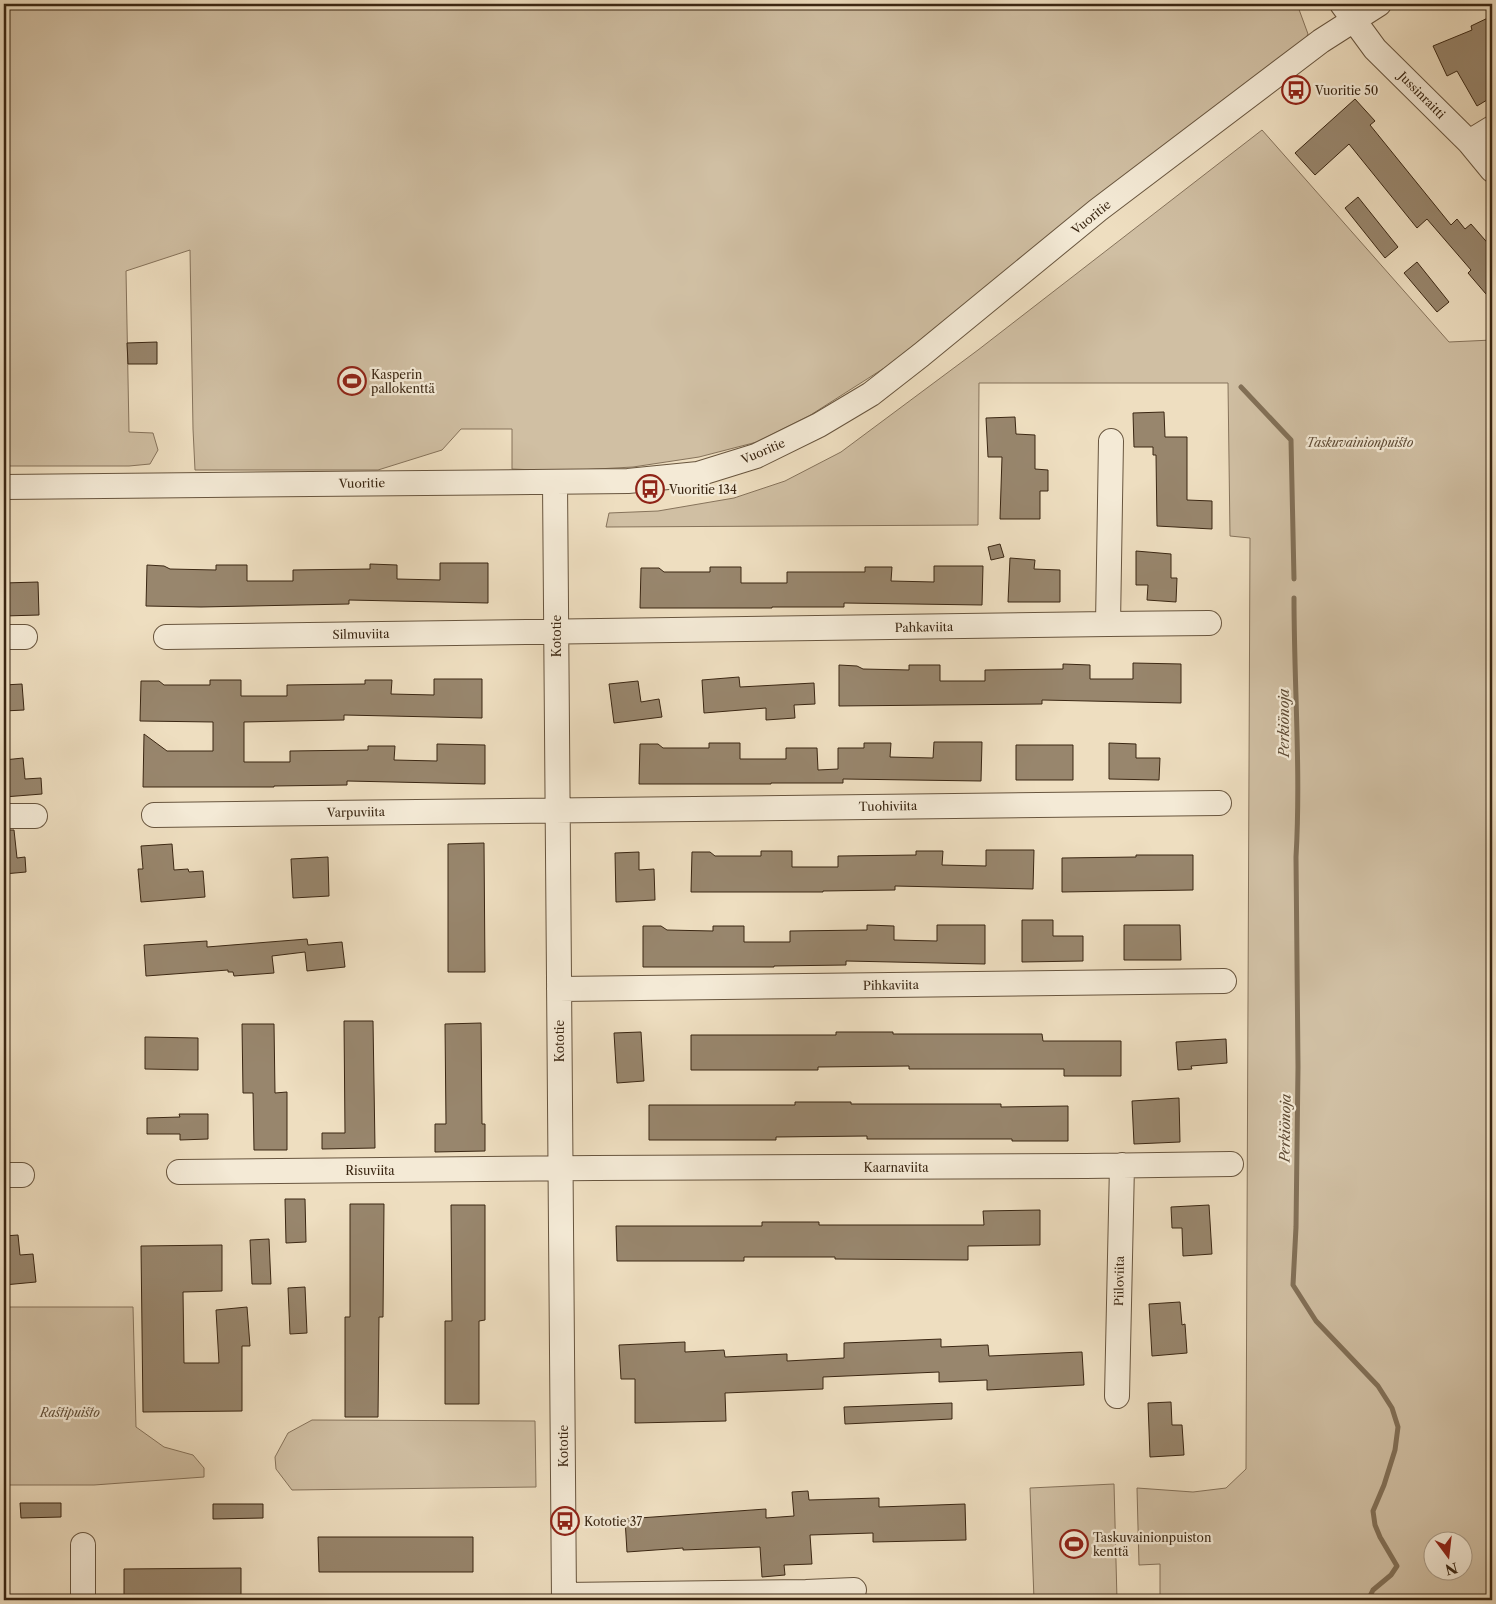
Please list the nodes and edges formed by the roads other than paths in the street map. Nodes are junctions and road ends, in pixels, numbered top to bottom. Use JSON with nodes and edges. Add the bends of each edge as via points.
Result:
{"nodes":[{"id":1,"x":1379,"y":4,"type":"edge"},
{"id":2,"x":1348,"y":12,"type":"edge"},
{"id":3,"x":1492,"y":128,"type":"edge"},
{"id":4,"x":1469,"y":142,"type":"junction"},
{"id":5,"x":1492,"y":170,"type":"edge"},
{"id":6,"x":1112,"y":441,"type":"dead end"},
{"id":7,"x":555,"y":482,"type":"junction"},
{"id":8,"x":4,"y":487,"type":"edge"},
{"id":9,"x":1209,"y":623,"type":"dead end"},
{"id":10,"x":1108,"y":624,"type":"junction"},
{"id":11,"x":556,"y":631,"type":"junction"},
{"id":12,"x":166,"y":636,"type":"dead end"},
{"id":13,"x":1219,"y":802,"type":"dead end"},
{"id":14,"x":558,"y":809,"type":"junction"},
{"id":15,"x":154,"y":815,"type":"dead end"},
{"id":16,"x":4,"y":816,"type":"edge"},
{"id":17,"x":36,"y":816,"type":"dead end"},
{"id":18,"x":1224,"y":980,"type":"dead end"},
{"id":19,"x":559,"y":989,"type":"junction"},
{"id":20,"x":1231,"y":1164,"type":"dead end"},
{"id":21,"x":1122,"y":1165,"type":"junction"},
{"id":22,"x":560,"y":1169,"type":"junction"},
{"id":23,"x":179,"y":1172,"type":"dead end"},
{"id":24,"x":1117,"y":1396,"type":"dead end"},
{"id":25,"x":83,"y":1544,"type":"dead end"},
{"id":26,"x":854,"y":1590,"type":"dead end"},
{"id":27,"x":564,"y":1598,"type":"edge"},
{"id":28,"x":83,"y":1600,"type":"edge"}],
"edges":[{"from":1,"to":2,"type":"street","name":"Vuoritie"},
{"from":2,"to":4,"type":"street","name":"Jussinraitti","via":[[1375,48]]},
{"from":2,"to":7,"type":"street","name":"Vuoritie","via":[[1321,41],[1098,210],[921,356],[871,394],[819,426],[756,456],[698,474],[628,481]]},
{"from":3,"to":4,"type":"street"},
{"from":4,"to":5,"type":"street","name":"Jussinraitti"},
{"from":6,"to":10,"type":"street"},
{"from":7,"to":8,"type":"street","name":"Vuoritie"},
{"from":7,"to":11,"type":"street","name":"Kototie"},
{"from":9,"to":10,"type":"street","name":"Pahkaviita"},
{"from":10,"to":11,"type":"street","name":"Pahkaviita"},
{"from":11,"to":12,"type":"street","name":"Silmuviita"},
{"from":11,"to":14,"type":"street","name":"Kototie"},
{"from":13,"to":14,"type":"street","name":"Tuohiviita"},
{"from":14,"to":15,"type":"street","name":"Varpuviita"},
{"from":14,"to":19,"type":"street","name":"Kototie"},
{"from":16,"to":17,"type":"street"},
{"from":18,"to":19,"type":"street","name":"Pihkaviita"},
{"from":19,"to":22,"type":"street","name":"Kototie"},
{"from":20,"to":21,"type":"street","name":"Kaarnaviita"},
{"from":21,"to":22,"type":"street","name":"Kaarnaviita"},
{"from":21,"to":24,"type":"street","name":"Piiloviita"},
{"from":22,"to":23,"type":"street","name":"Risuviita"},
{"from":22,"to":27,"type":"street","name":"Kototie"},
{"from":25,"to":28,"type":"street"},
{"from":26,"to":27,"type":"street"}]}
